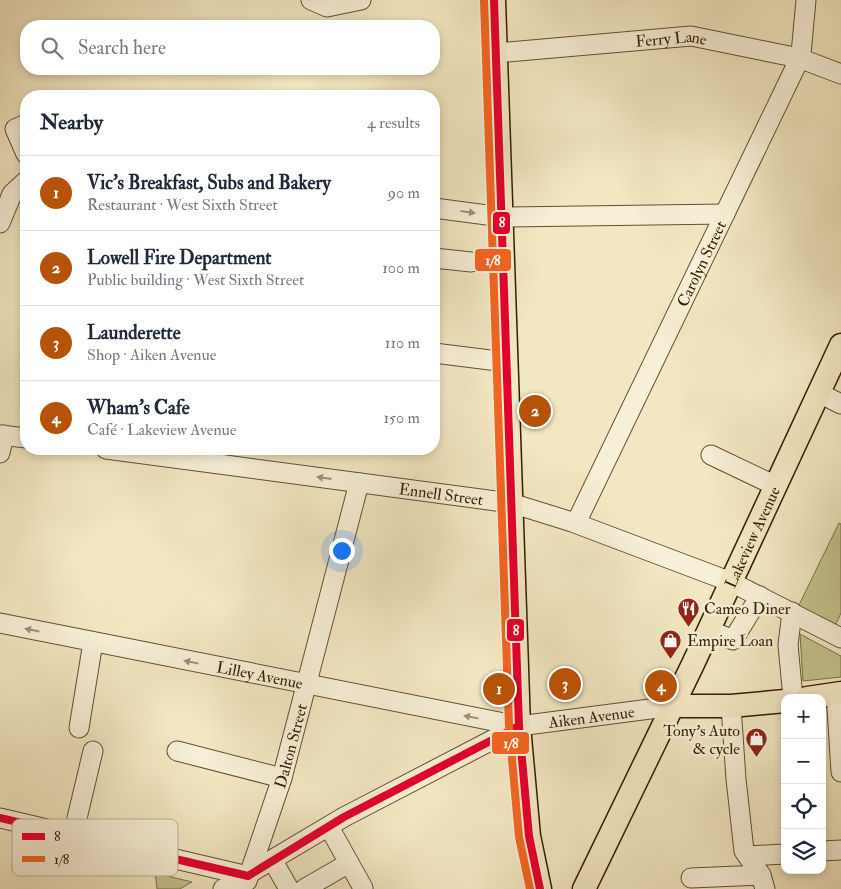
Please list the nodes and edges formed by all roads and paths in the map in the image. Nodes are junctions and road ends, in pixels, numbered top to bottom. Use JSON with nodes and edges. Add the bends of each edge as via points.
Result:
{"nodes":[{"id":1,"x":311,"y":0,"type":"edge"},
{"id":2,"x":361,"y":0,"type":"edge"},
{"id":3,"x":494,"y":0,"type":"edge"},
{"id":4,"x":806,"y":0,"type":"edge"},
{"id":5,"x":496,"y":53,"type":"junction"},
{"id":6,"x":799,"y":58,"type":"junction"},
{"id":7,"x":841,"y":74,"type":"edge"},
{"id":8,"x":20,"y":127,"type":"edge"},
{"id":9,"x":20,"y":140,"type":"edge"},
{"id":10,"x":20,"y":187,"type":"edge"},
{"id":11,"x":440,"y":209,"type":"edge"},
{"id":12,"x":725,"y":214,"type":"junction"},
{"id":13,"x":502,"y":217,"type":"junction"},
{"id":14,"x":0,"y":223,"type":"edge"},
{"id":15,"x":440,"y":259,"type":"edge"},
{"id":16,"x":472,"y":262,"type":"dead end"},
{"id":17,"x":841,"y":346,"type":"edge"},
{"id":18,"x":440,"y":354,"type":"edge"},
{"id":19,"x":506,"y":362,"type":"junction"},
{"id":20,"x":819,"y":393,"type":"junction"},
{"id":21,"x":841,"y":404,"type":"edge"},
{"id":22,"x":20,"y":439,"type":"edge"},
{"id":23,"x":1,"y":441,"type":"edge"},
{"id":24,"x":154,"y":455,"type":"edge"},
{"id":25,"x":711,"y":455,"type":"dead end"},
{"id":26,"x":359,"y":483,"type":"junction"},
{"id":27,"x":776,"y":486,"type":"junction"},
{"id":28,"x":511,"y":503,"type":"junction"},
{"id":29,"x":576,"y":523,"type":"junction"},
{"id":30,"x":731,"y":582,"type":"junction"},
{"id":31,"x":760,"y":596,"type":"junction"},
{"id":32,"x":792,"y":612,"type":"junction"},
{"id":33,"x":0,"y":624,"type":"edge"},
{"id":34,"x":709,"y":630,"type":"junction"},
{"id":35,"x":841,"y":638,"type":"edge"},
{"id":36,"x":93,"y":642,"type":"junction"},
{"id":37,"x":307,"y":685,"type":"junction"},
{"id":38,"x":838,"y":693,"type":"edge"},
{"id":39,"x":793,"y":694,"type":"edge"},
{"id":40,"x":781,"y":701,"type":"edge"},
{"id":41,"x":673,"y":706,"type":"junction"},
{"id":42,"x":731,"y":706,"type":"junction"},
{"id":43,"x":519,"y":726,"type":"junction"},
{"id":44,"x":79,"y":728,"type":"dead end"},
{"id":45,"x":93,"y":751,"type":"dead end"},
{"id":46,"x":177,"y":751,"type":"dead end"},
{"id":47,"x":841,"y":772,"type":"edge"},
{"id":48,"x":282,"y":778,"type":"junction"},
{"id":49,"x":77,"y":819,"type":"edge"},
{"id":50,"x":328,"y":827,"type":"junction"},
{"id":51,"x":841,"y":850,"type":"edge"},
{"id":52,"x":826,"y":851,"type":"edge"},
{"id":53,"x":781,"y":854,"type":"edge"},
{"id":54,"x":748,"y":856,"type":"junction"},
{"id":55,"x":273,"y":861,"type":"junction"},
{"id":56,"x":178,"y":863,"type":"edge"},
{"id":57,"x":349,"y":863,"type":"junction"},
{"id":58,"x":691,"y":878,"type":"dead end"},
{"id":59,"x":247,"y":882,"type":"edge"},
{"id":60,"x":763,"y":882,"type":"edge"},
{"id":61,"x":363,"y":888,"type":"edge"},
{"id":62,"x":223,"y":889,"type":"edge"},
{"id":63,"x":289,"y":889,"type":"edge"},
{"id":64,"x":304,"y":889,"type":"edge"},
{"id":65,"x":540,"y":889,"type":"edge"},
{"id":66,"x":584,"y":889,"type":"edge"}],
"edges":[{"from":1,"to":2,"type":"street","via":[[327,7]]},
{"from":3,"to":5,"type":"main road"},
{"from":4,"to":6,"type":"street","name":"Carolyn Street"},
{"from":5,"to":6,"type":"street","name":"Ferry Lane","via":[[691,36]]},
{"from":5,"to":13,"type":"main road"},
{"from":6,"to":7,"type":"street","name":"Ferry Lane"},
{"from":6,"to":12,"type":"street","name":"Carolyn Street"},
{"from":8,"to":9,"type":"street","via":[[15,129]]},
{"from":10,"to":14,"type":"street","via":[[12,194]]},
{"from":11,"to":13,"type":"street","one_way":true},
{"from":12,"to":13,"type":"street"},
{"from":12,"to":29,"type":"street","name":"Carolyn Street"},
{"from":13,"to":19,"type":"main road"},
{"from":15,"to":16,"type":"street"},
{"from":17,"to":20,"type":"main road","name":"Lakeview Avenue"},
{"from":18,"to":19,"type":"street"},
{"from":19,"to":28,"type":"main road"},
{"from":20,"to":21,"type":"street"},
{"from":20,"to":27,"type":"main road","name":"Lakeview Avenue"},
{"from":22,"to":23,"type":"street"},
{"from":26,"to":24,"type":"street","name":"Ennell Street","one_way":true},
{"from":25,"to":27,"type":"street"},
{"from":26,"to":28,"type":"street","name":"Ennell Street"},
{"from":26,"to":37,"type":"street","name":"Dalton Street"},
{"from":27,"to":30,"type":"main road","name":"Lakeview Avenue"},
{"from":28,"to":29,"type":"street","name":"Ennell Street"},
{"from":28,"to":43,"type":"main road"},
{"from":29,"to":30,"type":"street","name":"Ennell Street"},
{"from":30,"to":31,"type":"street","name":"Ennell Street"},
{"from":30,"to":34,"type":"main road","name":"Lakeview Avenue"},
{"from":31,"to":32,"type":"street","name":"Ennell Street"},
{"from":31,"to":34,"type":"street","via":[[733,640]]},
{"from":32,"to":35,"type":"street","name":"Ennell Street"},
{"from":32,"to":39,"type":"street","via":[[788,646]]},
{"from":36,"to":33,"type":"street","name":"Lilley Avenue","one_way":true},
{"from":34,"to":41,"type":"main road","name":"Lakeview Avenue"},
{"from":37,"to":36,"type":"street","name":"Lilley Avenue","one_way":true},
{"from":36,"to":44,"type":"street"},
{"from":43,"to":37,"type":"street","name":"Lilley Avenue","one_way":true},
{"from":37,"to":48,"type":"street","name":"Dalton Street"},
{"from":38,"to":47,"type":"street"},
{"from":40,"to":42,"type":"main road"},
{"from":41,"to":42,"type":"main road"},
{"from":41,"to":43,"type":"street","name":"Aiken Avenue"},
{"from":41,"to":66,"type":"main road","name":"Lakeview Avenue"},
{"from":42,"to":54,"type":"street","via":[[744,851]]},
{"from":43,"to":50,"type":"street","name":"Aiken Avenue"},
{"from":43,"to":65,"type":"main road","via":[[529,836]]},
{"from":45,"to":49,"type":"street"},
{"from":46,"to":48,"type":"street"},
{"from":48,"to":59,"type":"street","name":"Dalton Street"},
{"from":50,"to":55,"type":"street","name":"Aiken Avenue"},
{"from":50,"to":57,"type":"street"},
{"from":51,"to":52,"type":"street"},
{"from":53,"to":54,"type":"street"},
{"from":54,"to":60,"type":"street"},
{"from":55,"to":59,"type":"street","name":"Aiken Avenue"},
{"from":55,"to":63,"type":"street"},
{"from":56,"to":59,"type":"street"},
{"from":57,"to":61,"type":"street"},
{"from":57,"to":64,"type":"street"},
{"from":58,"to":60,"type":"street"},
{"from":59,"to":62,"type":"street","name":"Aiken Avenue"}]}
